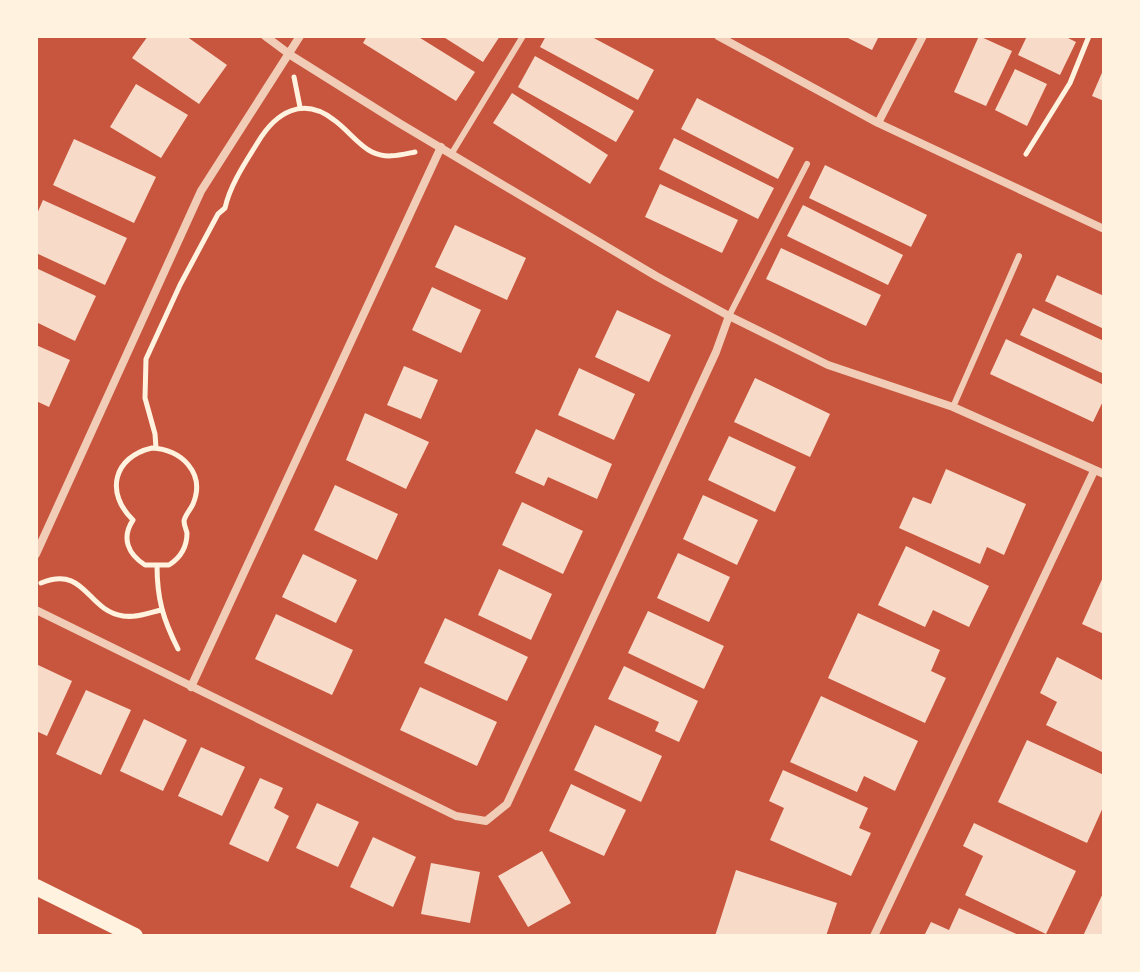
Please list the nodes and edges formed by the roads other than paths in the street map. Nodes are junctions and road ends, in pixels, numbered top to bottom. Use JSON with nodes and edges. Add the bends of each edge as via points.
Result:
{"nodes":[{"id":1,"x":265,"y":36,"type":"edge"},
{"id":2,"x":300,"y":36,"type":"edge"},
{"id":3,"x":523,"y":36,"type":"edge"},
{"id":4,"x":718,"y":36,"type":"edge"},
{"id":5,"x":923,"y":36,"type":"edge"},
{"id":6,"x":288,"y":54,"type":"junction"},
{"id":7,"x":878,"y":123,"type":"junction"},
{"id":8,"x":441,"y":147,"type":"junction"},
{"id":9,"x":452,"y":153,"type":"junction"},
{"id":10,"x":807,"y":164,"type":"dead end"},
{"id":11,"x":1104,"y":229,"type":"edge"},
{"id":12,"x":1019,"y":256,"type":"dead end"},
{"id":13,"x":729,"y":316,"type":"junction"},
{"id":14,"x":953,"y":407,"type":"junction"},
{"id":15,"x":1099,"y":472,"type":"edge"},
{"id":16,"x":36,"y":554,"type":"edge"},
{"id":17,"x":36,"y":610,"type":"edge"},
{"id":18,"x":191,"y":687,"type":"junction"},
{"id":19,"x":36,"y":887,"type":"edge"},
{"id":20,"x":135,"y":936,"type":"edge"},
{"id":21,"x":874,"y":936,"type":"edge"}],
"edges":[{"from":1,"to":6,"type":"street"},
{"from":2,"to":6,"type":"street"},
{"from":3,"to":9,"type":"lane"},
{"from":4,"to":7,"type":"street"},
{"from":5,"to":7,"type":"street"},
{"from":6,"to":8,"type":"street"},
{"from":6,"to":16,"type":"street","via":[[201,191]]},
{"from":7,"to":11,"type":"street"},
{"from":8,"to":9,"type":"street"},
{"from":8,"to":18,"type":"street"},
{"from":9,"to":13,"type":"street"},
{"from":10,"to":13,"type":"lane"},
{"from":12,"to":14,"type":"lane"},
{"from":13,"to":14,"type":"street","via":[[828,365]]},
{"from":13,"to":18,"type":"street","via":[[507,804],[486,821],[456,816]]},
{"from":14,"to":15,"type":"street"},
{"from":15,"to":21,"type":"street"},
{"from":17,"to":18,"type":"street"},
{"from":19,"to":20,"type":"main road"}]}
